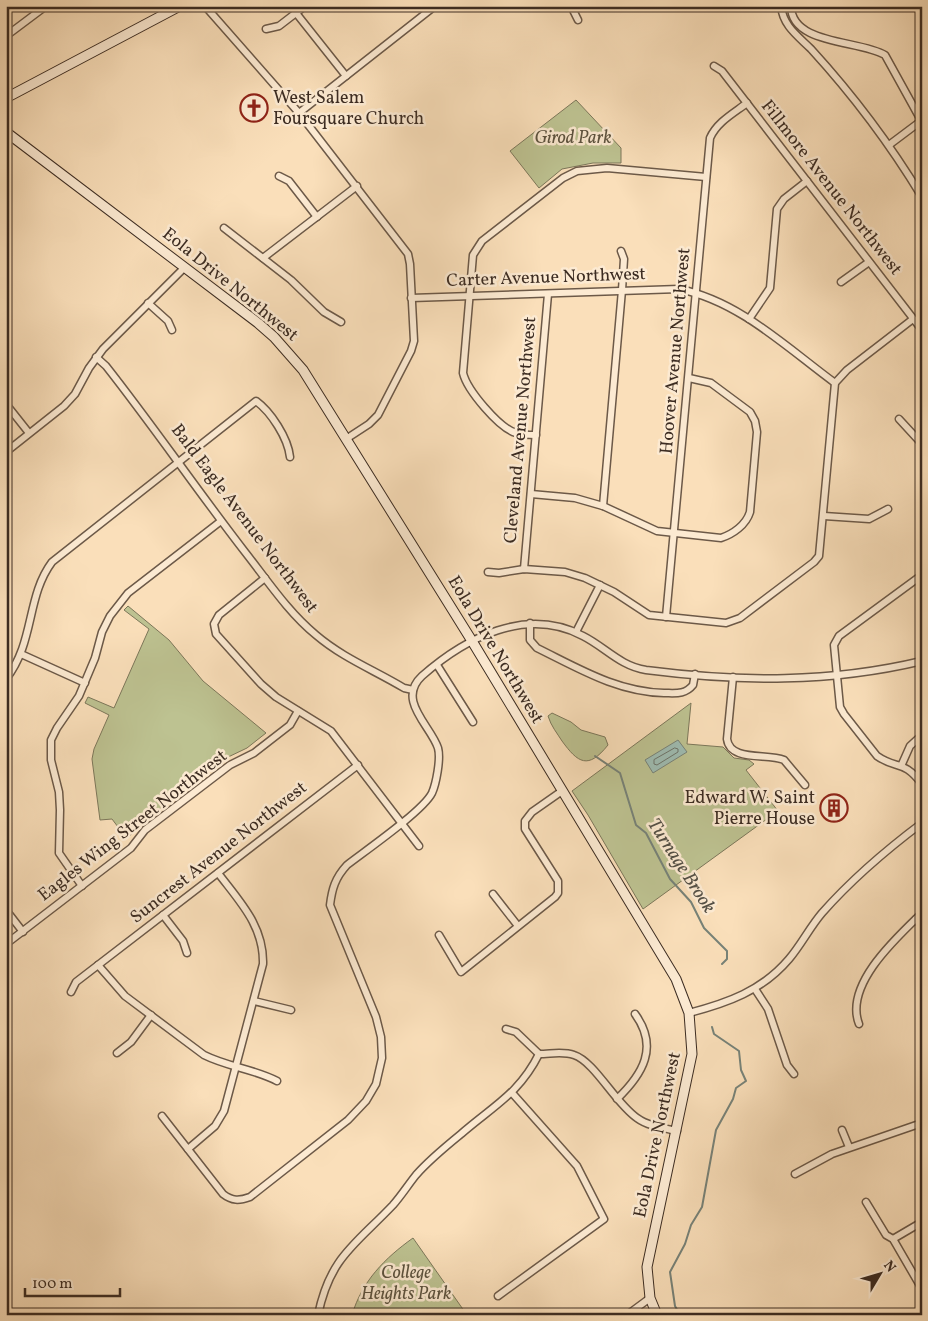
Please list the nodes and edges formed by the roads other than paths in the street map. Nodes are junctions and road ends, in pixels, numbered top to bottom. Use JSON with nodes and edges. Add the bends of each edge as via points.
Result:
{"nodes":[{"id":1,"x":46,"y":6,"type":"edge"},
{"id":2,"x":180,"y":6,"type":"edge"},
{"id":3,"x":205,"y":6,"type":"edge"},
{"id":4,"x":305,"y":6,"type":"edge"},
{"id":5,"x":436,"y":6,"type":"edge"},
{"id":6,"x":571,"y":6,"type":"edge"},
{"id":7,"x":781,"y":6,"type":"edge"},
{"id":8,"x":791,"y":6,"type":"edge"},
{"id":9,"x":296,"y":13,"type":"junction"},
{"id":10,"x":578,"y":20,"type":"dead end"},
{"id":11,"x":266,"y":29,"type":"dead end"},
{"id":12,"x":6,"y":36,"type":"edge"},
{"id":13,"x":714,"y":66,"type":"dead end"},
{"id":14,"x":346,"y":76,"type":"junction"},
{"id":15,"x":6,"y":98,"type":"edge"},
{"id":16,"x":747,"y":104,"type":"junction"},
{"id":17,"x":298,"y":113,"type":"junction"},
{"id":18,"x":922,"y":121,"type":"edge"},
{"id":19,"x":6,"y":132,"type":"edge"},
{"id":20,"x":889,"y":145,"type":"junction"},
{"id":21,"x":279,"y":176,"type":"dead end"},
{"id":22,"x":706,"y":177,"type":"junction"},
{"id":23,"x":807,"y":181,"type":"junction"},
{"id":24,"x":357,"y":186,"type":"junction"},
{"id":25,"x":922,"y":197,"type":"edge"},
{"id":26,"x":317,"y":217,"type":"junction"},
{"id":27,"x":224,"y":228,"type":"dead end"},
{"id":28,"x":621,"y":251,"type":"dead end"},
{"id":29,"x":263,"y":258,"type":"junction"},
{"id":30,"x":869,"y":262,"type":"junction"},
{"id":31,"x":185,"y":268,"type":"junction"},
{"id":32,"x":841,"y":282,"type":"dead end"},
{"id":33,"x":622,"y":290,"type":"junction"},
{"id":34,"x":696,"y":292,"type":"junction"},
{"id":35,"x":548,"y":294,"type":"junction"},
{"id":36,"x":470,"y":296,"type":"junction"},
{"id":37,"x":411,"y":298,"type":"junction"},
{"id":38,"x":148,"y":303,"type":"junction"},
{"id":39,"x":749,"y":319,"type":"junction"},
{"id":40,"x":913,"y":319,"type":"junction"},
{"id":41,"x":341,"y":322,"type":"dead end"},
{"id":42,"x":172,"y":330,"type":"dead end"},
{"id":43,"x":922,"y":330,"type":"edge"},
{"id":44,"x":96,"y":357,"type":"junction"},
{"id":45,"x":689,"y":378,"type":"junction"},
{"id":46,"x":835,"y":383,"type":"junction"},
{"id":47,"x":6,"y":404,"type":"edge"},
{"id":48,"x":899,"y":419,"type":"dead end"},
{"id":49,"x":29,"y":433,"type":"junction"},
{"id":50,"x":536,"y":436,"type":"junction"},
{"id":51,"x":346,"y":438,"type":"junction"},
{"id":52,"x":922,"y":444,"type":"edge"},
{"id":53,"x":6,"y":452,"type":"edge"},
{"id":54,"x":290,"y":457,"type":"dead end"},
{"id":55,"x":177,"y":463,"type":"junction"},
{"id":56,"x":530,"y":494,"type":"junction"},
{"id":57,"x":603,"y":506,"type":"junction"},
{"id":58,"x":888,"y":509,"type":"dead end"},
{"id":59,"x":824,"y":516,"type":"junction"},
{"id":60,"x":221,"y":521,"type":"junction"},
{"id":61,"x":675,"y":534,"type":"junction"},
{"id":62,"x":524,"y":569,"type":"junction"},
{"id":63,"x":488,"y":572,"type":"dead end"},
{"id":64,"x":922,"y":575,"type":"edge"},
{"id":65,"x":265,"y":578,"type":"junction"},
{"id":66,"x":600,"y":585,"type":"junction"},
{"id":67,"x":666,"y":617,"type":"junction"},
{"id":68,"x":530,"y":623,"type":"junction"},
{"id":69,"x":576,"y":632,"type":"junction"},
{"id":70,"x":472,"y":641,"type":"junction"},
{"id":71,"x":21,"y":654,"type":"junction"},
{"id":72,"x":922,"y":661,"type":"edge"},
{"id":73,"x":438,"y":665,"type":"junction"},
{"id":74,"x":695,"y":674,"type":"junction"},
{"id":75,"x":733,"y":677,"type":"junction"},
{"id":76,"x":837,"y":677,"type":"junction"},
{"id":77,"x":6,"y":679,"type":"edge"},
{"id":78,"x":85,"y":683,"type":"junction"},
{"id":79,"x":414,"y":690,"type":"junction"},
{"id":80,"x":298,"y":711,"type":"junction"},
{"id":81,"x":473,"y":722,"type":"dead end"},
{"id":82,"x":922,"y":735,"type":"edge"},
{"id":83,"x":902,"y":764,"type":"junction"},
{"id":84,"x":358,"y":765,"type":"junction"},
{"id":85,"x":922,"y":784,"type":"edge"},
{"id":86,"x":805,"y":785,"type":"dead end"},
{"id":87,"x":562,"y":791,"type":"junction"},
{"id":88,"x":401,"y":822,"type":"junction"},
{"id":89,"x":922,"y":823,"type":"edge"},
{"id":90,"x":419,"y":846,"type":"dead end"},
{"id":91,"x":218,"y":873,"type":"junction"},
{"id":92,"x":82,"y":886,"type":"junction"},
{"id":93,"x":493,"y":894,"type":"dead end"},
{"id":94,"x":6,"y":910,"type":"edge"},
{"id":95,"x":922,"y":913,"type":"edge"},
{"id":96,"x":163,"y":915,"type":"junction"},
{"id":97,"x":916,"y":919,"type":"junction"},
{"id":98,"x":518,"y":926,"type":"junction"},
{"id":99,"x":922,"y":926,"type":"edge"},
{"id":100,"x":22,"y":932,"type":"junction"},
{"id":101,"x":439,"y":935,"type":"dead end"},
{"id":102,"x":6,"y":944,"type":"edge"},
{"id":103,"x":187,"y":953,"type":"dead end"},
{"id":104,"x":98,"y":965,"type":"junction"},
{"id":105,"x":755,"y":989,"type":"junction"},
{"id":106,"x":71,"y":992,"type":"dead end"},
{"id":107,"x":254,"y":1001,"type":"junction"},
{"id":108,"x":291,"y":1010,"type":"dead end"},
{"id":109,"x":689,"y":1013,"type":"junction"},
{"id":110,"x":635,"y":1014,"type":"dead end"},
{"id":111,"x":151,"y":1015,"type":"junction"},
{"id":112,"x":859,"y":1024,"type":"dead end"},
{"id":113,"x":506,"y":1029,"type":"dead end"},
{"id":114,"x":117,"y":1053,"type":"dead end"},
{"id":115,"x":539,"y":1054,"type":"junction"},
{"id":116,"x":236,"y":1067,"type":"junction"},
{"id":117,"x":794,"y":1074,"type":"dead end"},
{"id":118,"x":278,"y":1081,"type":"dead end"},
{"id":119,"x":513,"y":1094,"type":"junction"},
{"id":120,"x":617,"y":1098,"type":"junction"},
{"id":121,"x":162,"y":1116,"type":"dead end"},
{"id":122,"x":922,"y":1123,"type":"edge"},
{"id":123,"x":842,"y":1130,"type":"dead end"},
{"id":124,"x":677,"y":1131,"type":"junction"},
{"id":125,"x":849,"y":1147,"type":"junction"},
{"id":126,"x":188,"y":1149,"type":"junction"},
{"id":127,"x":796,"y":1174,"type":"dead end"},
{"id":128,"x":866,"y":1202,"type":"dead end"},
{"id":129,"x":922,"y":1222,"type":"edge"},
{"id":130,"x":893,"y":1239,"type":"junction"},
{"id":131,"x":922,"y":1289,"type":"edge"},
{"id":132,"x":498,"y":1296,"type":"dead end"},
{"id":133,"x":650,"y":1298,"type":"junction"},
{"id":134,"x":318,"y":1315,"type":"edge"},
{"id":135,"x":627,"y":1315,"type":"edge"},
{"id":136,"x":657,"y":1315,"type":"edge"}],
"edges":[{"from":1,"to":12,"type":"street"},
{"from":2,"to":15,"type":"main road"},
{"from":3,"to":17,"type":"street"},
{"from":4,"to":9,"type":"street"},
{"from":5,"to":14,"type":"street"},
{"from":6,"to":10,"type":"street"},
{"from":7,"to":20,"type":"street","via":[[782,15],[792,31],[833,73]]},
{"from":8,"to":18,"type":"street","via":[[795,20],[803,30],[885,55]]},
{"from":9,"to":11,"type":"street","via":[[279,26]]},
{"from":9,"to":14,"type":"street"},
{"from":13,"to":16,"type":"street","name":"Fillmore Avenue Northwest","via":[[722,71]]},
{"from":14,"to":17,"type":"street"},
{"from":16,"to":22,"type":"street","name":"Hoover Avenue Northwest","via":[[714,130],[710,138]]},
{"from":16,"to":23,"type":"street","name":"Fillmore Avenue Northwest"},
{"from":17,"to":24,"type":"street"},
{"from":18,"to":20,"type":"street"},
{"from":19,"to":31,"type":"main road","name":"Eola Drive Northwest"},
{"from":20,"to":25,"type":"street"},
{"from":21,"to":26,"type":"street","via":[[289,182]]},
{"from":22,"to":34,"type":"street","name":"Hoover Avenue Northwest"},
{"from":22,"to":36,"type":"street","via":[[607,168],[577,170],[482,241],[474,255]]},
{"from":23,"to":30,"type":"street","name":"Fillmore Avenue Northwest"},
{"from":23,"to":39,"type":"street","via":[[784,199],[777,209],[770,288]]},
{"from":24,"to":26,"type":"street"},
{"from":24,"to":37,"type":"street","via":[[408,254]]},
{"from":26,"to":29,"type":"street"},
{"from":27,"to":29,"type":"street"},
{"from":28,"to":33,"type":"street","via":[[624,259]]},
{"from":29,"to":41,"type":"street","via":[[324,312]]},
{"from":30,"to":32,"type":"street"},
{"from":30,"to":40,"type":"street","name":"Fillmore Avenue Northwest"},
{"from":31,"to":38,"type":"street"},
{"from":31,"to":51,"type":"main road","name":"Eola Drive Northwest","via":[[258,323],[285,349],[310,380]]},
{"from":33,"to":34,"type":"street","name":"Carter Avenue Northwest","via":[[661,288]]},
{"from":33,"to":35,"type":"street","name":"Carter Avenue Northwest"},
{"from":33,"to":57,"type":"street"},
{"from":34,"to":39,"type":"street","name":"Carter Avenue Northwest"},
{"from":34,"to":45,"type":"street","name":"Hoover Avenue Northwest"},
{"from":35,"to":36,"type":"street","name":"Carter Avenue Northwest"},
{"from":35,"to":50,"type":"street","name":"Cleveland Avenue Northwest"},
{"from":36,"to":37,"type":"street","name":"Carter Avenue Northwest"},
{"from":36,"to":50,"type":"street","via":[[463,373],[469,390],[507,429]]},
{"from":37,"to":51,"type":"street","via":[[414,341],[411,350],[378,415]]},
{"from":38,"to":42,"type":"street","via":[[168,320]]},
{"from":38,"to":44,"type":"street"},
{"from":39,"to":46,"type":"street","name":"Carter Avenue Northwest"},
{"from":40,"to":43,"type":"street","name":"Fillmore Avenue Northwest"},
{"from":40,"to":46,"type":"street"},
{"from":44,"to":49,"type":"street","via":[[70,400]]},
{"from":44,"to":55,"type":"street","name":"Bald Eagle Avenue Northwest","via":[[156,430]]},
{"from":45,"to":61,"type":"street","name":"Hoover Avenue Northwest"},
{"from":45,"to":61,"type":"street","via":[[711,383],[750,412],[755,421],[757,432],[750,512],[745,522],[721,538]]},
{"from":46,"to":59,"type":"street"},
{"from":47,"to":49,"type":"street"},
{"from":48,"to":52,"type":"street"},
{"from":49,"to":53,"type":"street"},
{"from":50,"to":56,"type":"street","name":"Cleveland Avenue Northwest"},
{"from":51,"to":70,"type":"main road","name":"Eola Drive Northwest"},
{"from":54,"to":55,"type":"street","via":[[289,445],[256,401]]},
{"from":55,"to":60,"type":"street","name":"Bald Eagle Avenue Northwest"},
{"from":55,"to":71,"type":"street","via":[[52,562],[38,587]]},
{"from":56,"to":57,"type":"street","via":[[575,498]]},
{"from":56,"to":62,"type":"street","name":"Cleveland Avenue Northwest"},
{"from":57,"to":61,"type":"street","via":[[657,531]]},
{"from":58,"to":59,"type":"street","via":[[869,519]]},
{"from":59,"to":67,"type":"street","via":[[821,550],[814,562],[740,618],[726,623]]},
{"from":60,"to":65,"type":"street","name":"Bald Eagle Avenue Northwest"},
{"from":60,"to":78,"type":"street","via":[[128,593],[102,632]]},
{"from":61,"to":67,"type":"street","name":"Hoover Avenue Northwest"},
{"from":62,"to":63,"type":"street"},
{"from":62,"to":66,"type":"street","via":[[566,572]]},
{"from":64,"to":76,"type":"street","via":[[835,640]]},
{"from":65,"to":79,"type":"street","name":"Bald Eagle Avenue Northwest","via":[[291,611],[322,640],[366,669]]},
{"from":65,"to":80,"type":"street","via":[[219,615],[214,624],[216,634],[246,670],[276,697]]},
{"from":66,"to":67,"type":"street","via":[[649,615]]},
{"from":66,"to":69,"type":"street"},
{"from":68,"to":69,"type":"street"},
{"from":68,"to":70,"type":"street","via":[[506,626]]},
{"from":68,"to":74,"type":"street","via":[[530,640],[537,648],[624,688],[644,692],[683,692],[692,685]]},
{"from":69,"to":74,"type":"street","via":[[614,658],[634,667]]},
{"from":70,"to":73,"type":"street"},
{"from":70,"to":87,"type":"main road","name":"Eola Drive Northwest"},
{"from":71,"to":77,"type":"street"},
{"from":71,"to":78,"type":"street"},
{"from":72,"to":76,"type":"street"},
{"from":73,"to":79,"type":"street","via":[[421,677]]},
{"from":73,"to":81,"type":"street"},
{"from":74,"to":75,"type":"street"},
{"from":75,"to":76,"type":"street","via":[[798,680]]},
{"from":75,"to":86,"type":"street","via":[[729,747],[737,753],[784,760]]},
{"from":76,"to":83,"type":"street","via":[[840,707],[844,714],[877,756],[884,761]]},
{"from":78,"to":92,"type":"street","via":[[57,728],[50,750],[59,792],[59,853]]},
{"from":79,"to":88,"type":"street","via":[[413,702],[438,746],[439,758],[431,794],[424,804]]},
{"from":80,"to":84,"type":"street","via":[[332,732]]},
{"from":80,"to":92,"type":"street","name":"Eagles Wing Street Northwest","via":[[290,725],[254,754],[230,765],[199,788]]},
{"from":82,"to":83,"type":"street","via":[[910,746]]},
{"from":83,"to":85,"type":"street"},
{"from":84,"to":88,"type":"street"},
{"from":84,"to":91,"type":"street","name":"Suncrest Avenue Northwest"},
{"from":87,"to":98,"type":"street","via":[[532,812],[525,821],[525,829],[558,881],[558,894]]},
{"from":87,"to":109,"type":"main road","name":"Eola Drive Northwest","via":[[673,973]]},
{"from":88,"to":90,"type":"street"},
{"from":88,"to":126,"type":"street","via":[[338,875],[332,888],[330,905],[376,1017],[381,1037],[380,1069],[366,1102],[348,1120],[250,1197],[241,1200],[230,1200],[223,1194]]},
{"from":89,"to":105,"type":"street","via":[[889,847],[855,879],[822,914],[789,959]]},
{"from":91,"to":96,"type":"street","name":"Suncrest Avenue Northwest"},
{"from":91,"to":107,"type":"street","via":[[251,917],[261,939],[263,964]]},
{"from":92,"to":100,"type":"street","name":"Eagles Wing Street Northwest"},
{"from":93,"to":98,"type":"street"},
{"from":94,"to":100,"type":"street"},
{"from":95,"to":97,"type":"street"},
{"from":96,"to":103,"type":"street","via":[[183,941]]},
{"from":96,"to":104,"type":"street","name":"Suncrest Avenue Northwest"},
{"from":97,"to":99,"type":"street"},
{"from":97,"to":112,"type":"street","via":[[858,990],[854,1008]]},
{"from":98,"to":101,"type":"street","via":[[461,972]]},
{"from":100,"to":102,"type":"street","name":"Eagles Wing Street Northwest"},
{"from":104,"to":106,"type":"street","name":"Suncrest Avenue Northwest","via":[[76,982]]},
{"from":104,"to":111,"type":"street","via":[[125,996]]},
{"from":105,"to":109,"type":"street"},
{"from":105,"to":117,"type":"street","via":[[768,1009],[787,1065]]},
{"from":107,"to":108,"type":"street"},
{"from":107,"to":116,"type":"street"},
{"from":109,"to":124,"type":"main road","name":"Eola Drive Northwest","via":[[692,1060]]},
{"from":110,"to":120,"type":"street","via":[[644,1026],[645,1060],[637,1078]]},
{"from":111,"to":114,"type":"street","via":[[131,1042]]},
{"from":111,"to":116,"type":"street","via":[[204,1055]]},
{"from":113,"to":115,"type":"street","via":[[516,1032]]},
{"from":115,"to":119,"type":"street"},
{"from":115,"to":120,"type":"street","via":[[564,1052],[575,1055],[588,1064]]},
{"from":116,"to":118,"type":"street"},
{"from":116,"to":126,"type":"street","via":[[224,1111],[215,1126]]},
{"from":119,"to":132,"type":"street","via":[[577,1166],[604,1219]]},
{"from":119,"to":134,"type":"street","via":[[444,1148],[417,1174],[394,1204],[348,1247],[327,1281]]},
{"from":120,"to":124,"type":"street","via":[[637,1118]]},
{"from":121,"to":126,"type":"street"},
{"from":122,"to":125,"type":"street"},
{"from":123,"to":125,"type":"street"},
{"from":124,"to":133,"type":"main road","name":"Eola Drive Northwest","via":[[649,1257]]},
{"from":125,"to":127,"type":"street"},
{"from":128,"to":130,"type":"street","via":[[886,1235]]},
{"from":129,"to":130,"type":"street"},
{"from":130,"to":131,"type":"street"},
{"from":133,"to":135,"type":"street"},
{"from":133,"to":136,"type":"main road","name":"Eola Drive Northwest"}]}
